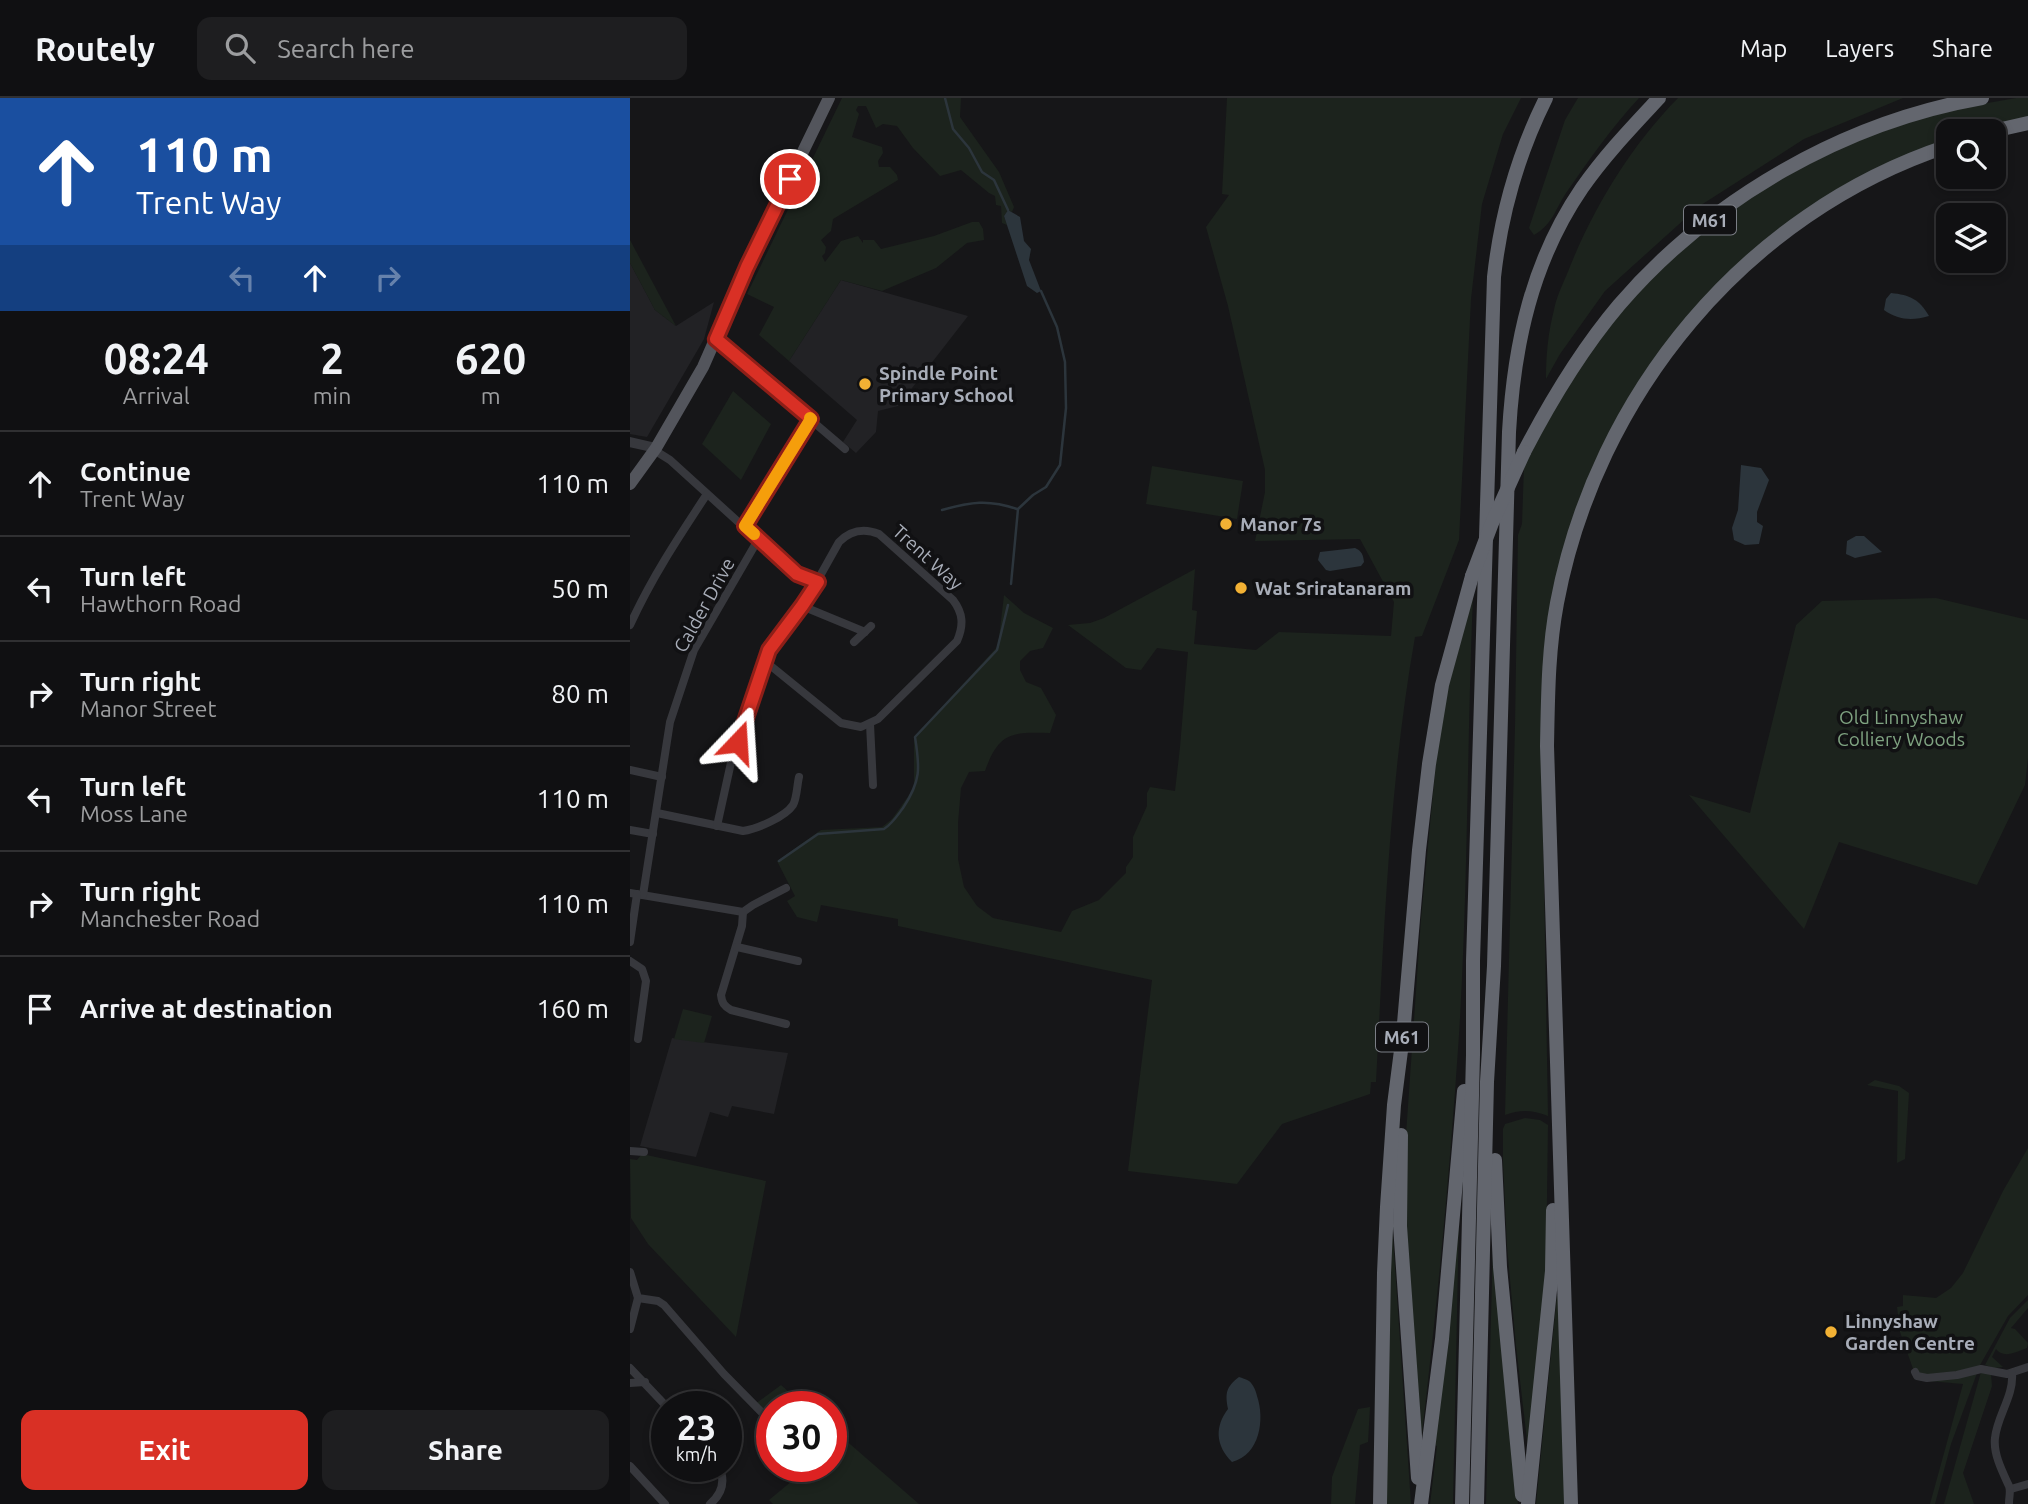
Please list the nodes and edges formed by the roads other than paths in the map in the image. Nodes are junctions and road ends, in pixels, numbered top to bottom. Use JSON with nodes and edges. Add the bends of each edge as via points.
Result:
{"nodes":[{"id":1,"x":829,"y":98,"type":"edge"},
{"id":2,"x":1548,"y":98,"type":"edge"},
{"id":3,"x":1659,"y":98,"type":"edge"},
{"id":4,"x":1982,"y":98,"type":"edge"},
{"id":5,"x":2028,"y":123,"type":"edge"},
{"id":6,"x":2006,"y":128,"type":"edge"},
{"id":7,"x":1936,"y":150,"type":"edge"},
{"id":8,"x":716,"y":339,"type":"junction"},
{"id":9,"x":811,"y":419,"type":"junction"},
{"id":10,"x":630,"y":442,"type":"edge"},
{"id":11,"x":655,"y":449,"type":"junction"},
{"id":12,"x":845,"y":449,"type":"dead end"},
{"id":13,"x":630,"y":484,"type":"edge"},
{"id":14,"x":707,"y":494,"type":"junction"},
{"id":15,"x":745,"y":526,"type":"junction"},
{"id":16,"x":759,"y":538,"type":"junction"},
{"id":17,"x":818,"y":582,"type":"junction"},
{"id":18,"x":802,"y":606,"type":"junction"},
{"id":19,"x":630,"y":625,"type":"edge"},
{"id":20,"x":854,"y":642,"type":"dead end"},
{"id":21,"x":766,"y":662,"type":"junction"},
{"id":22,"x":870,"y":724,"type":"junction"},
{"id":23,"x":630,"y":770,"type":"edge"},
{"id":24,"x":663,"y":777,"type":"junction"},
{"id":25,"x":799,"y":777,"type":"dead end"},
{"id":26,"x":873,"y":785,"type":"dead end"},
{"id":27,"x":657,"y":813,"type":"junction"},
{"id":28,"x":718,"y":825,"type":"junction"},
{"id":29,"x":630,"y":830,"type":"edge"},
{"id":30,"x":653,"y":834,"type":"junction"},
{"id":31,"x":787,"y":890,"type":"dead end"},
{"id":32,"x":637,"y":894,"type":"edge"},
{"id":33,"x":743,"y":912,"type":"junction"},
{"id":34,"x":630,"y":942,"type":"edge"},
{"id":35,"x":737,"y":947,"type":"junction"},
{"id":36,"x":1553,"y":949,"type":"junction"},
{"id":37,"x":798,"y":960,"type":"dead end"},
{"id":38,"x":630,"y":961,"type":"edge"},
{"id":39,"x":1473,"y":961,"type":"junction"},
{"id":40,"x":1494,"y":966,"type":"junction"},
{"id":41,"x":785,"y":1025,"type":"dead end"},
{"id":42,"x":639,"y":1033,"type":"dead end"},
{"id":43,"x":1403,"y":1035,"type":"junction"},
{"id":44,"x":630,"y":1152,"type":"edge"},
{"id":45,"x":643,"y":1152,"type":"dead end"},
{"id":46,"x":630,"y":1272,"type":"edge"},
{"id":47,"x":638,"y":1298,"type":"junction"},
{"id":48,"x":630,"y":1329,"type":"edge"},
{"id":49,"x":2028,"y":1367,"type":"edge"},
{"id":50,"x":630,"y":1368,"type":"edge"},
{"id":51,"x":1915,"y":1372,"type":"dead end"},
{"id":52,"x":2012,"y":1373,"type":"junction"},
{"id":53,"x":645,"y":1382,"type":"junction"},
{"id":54,"x":630,"y":1383,"type":"edge"},
{"id":55,"x":653,"y":1391,"type":"edge"},
{"id":56,"x":756,"y":1407,"type":"edge"},
{"id":57,"x":630,"y":1466,"type":"edge"},
{"id":58,"x":723,"y":1482,"type":"edge"},
{"id":59,"x":2028,"y":1484,"type":"edge"},
{"id":60,"x":2011,"y":1489,"type":"junction"},
{"id":61,"x":2009,"y":1503,"type":"edge"},
{"id":62,"x":665,"y":1504,"type":"edge"},
{"id":63,"x":710,"y":1504,"type":"edge"},
{"id":64,"x":1380,"y":1504,"type":"edge"},
{"id":65,"x":1420,"y":1504,"type":"edge"},
{"id":66,"x":1462,"y":1504,"type":"edge"},
{"id":67,"x":1477,"y":1504,"type":"edge"},
{"id":68,"x":1526,"y":1504,"type":"edge"},
{"id":69,"x":1571,"y":1504,"type":"edge"}],
"edges":[{"from":1,"to":8,"type":"main road"},
{"from":2,"to":39,"type":"highway","number":"M61","via":[[1532,125],[1509,193],[1493,276]]},
{"from":3,"to":40,"type":"highway","via":[[1599,164],[1567,214],[1538,274],[1517,347],[1508,445]]},
{"from":4,"to":43,"type":"highway","number":"M61","bridge":true,"via":[[1910,116],[1840,142],[1775,176],[1700,227],[1619,305],[1556,394],[1492,523],[1442,685],[1419,850]]},
{"from":5,"to":6,"type":"highway"},
{"from":7,"to":36,"type":"highway","via":[[1857,185],[1745,265],[1675,341],[1631,405],[1605,454],[1575,528],[1557,604],[1548,671]]},
{"from":8,"to":9,"type":"street"},
{"from":8,"to":11,"type":"main road"},
{"from":9,"to":12,"type":"street"},
{"from":9,"to":15,"type":"street"},
{"from":10,"to":11,"type":"street"},
{"from":11,"to":13,"type":"main road"},
{"from":11,"to":14,"type":"street"},
{"from":14,"to":15,"type":"street"},
{"from":14,"to":19,"type":"street","via":[[665,557]]},
{"from":15,"to":16,"type":"street"},
{"from":16,"to":17,"type":"street","via":[[797,574]]},
{"from":16,"to":24,"type":"street","name":"Calder Drive","via":[[687,668],[670,722]]},
{"from":17,"to":18,"type":"street","name":"Trent Way"},
{"from":17,"to":22,"type":"street","name":"Trent Way","via":[[844,537],[872,531],[959,607],[962,625],[957,641]]},
{"from":18,"to":20,"type":"street","via":[[868,629]]},
{"from":18,"to":21,"type":"street","name":"Trent Way","via":[[769,650]]},
{"from":21,"to":22,"type":"street","via":[[841,723]]},
{"from":21,"to":28,"type":"street","via":[[732,758]]},
{"from":22,"to":26,"type":"street"},
{"from":23,"to":24,"type":"street"},
{"from":24,"to":27,"type":"street","name":"Calder Drive"},
{"from":25,"to":28,"type":"street","via":[[794,803],[763,826],[743,831]]},
{"from":27,"to":28,"type":"street"},
{"from":27,"to":30,"type":"street","name":"Calder Drive"},
{"from":29,"to":30,"type":"street"},
{"from":30,"to":32,"type":"street","name":"Calder Drive"},
{"from":31,"to":33,"type":"street"},
{"from":32,"to":33,"type":"street"},
{"from":32,"to":34,"type":"street","name":"Calder Drive"},
{"from":33,"to":35,"type":"street"},
{"from":35,"to":37,"type":"street"},
{"from":35,"to":41,"type":"street","via":[[721,995],[725,1007]]},
{"from":36,"to":68,"type":"highway","via":[[1552,1271]]},
{"from":36,"to":69,"type":"highway"},
{"from":38,"to":42,"type":"street","via":[[642,969],[646,981]]},
{"from":39,"to":65,"type":"highway","number":"M61","via":[[1442,1339]]},
{"from":39,"to":66,"type":"highway","number":"M61"},
{"from":40,"to":67,"type":"highway"},
{"from":40,"to":68,"type":"highway","via":[[1497,1222]]},
{"from":43,"to":64,"type":"highway","number":"M61","via":[[1384,1273]]},
{"from":43,"to":65,"type":"highway","number":"M61","via":[[1400,1226]]},
{"from":44,"to":45,"type":"street"},
{"from":46,"to":47,"type":"street"},
{"from":47,"to":48,"type":"street"},
{"from":47,"to":56,"type":"street","via":[[664,1305]]},
{"from":49,"to":52,"type":"street"},
{"from":50,"to":53,"type":"street"},
{"from":51,"to":52,"type":"street","via":[[1927,1378],[1980,1369]]},
{"from":52,"to":60,"type":"street","via":[[1995,1436]]},
{"from":53,"to":54,"type":"street"},
{"from":53,"to":55,"type":"street"},
{"from":57,"to":62,"type":"street"},
{"from":58,"to":63,"type":"street"},
{"from":59,"to":60,"type":"street"},
{"from":60,"to":61,"type":"street"}]}
